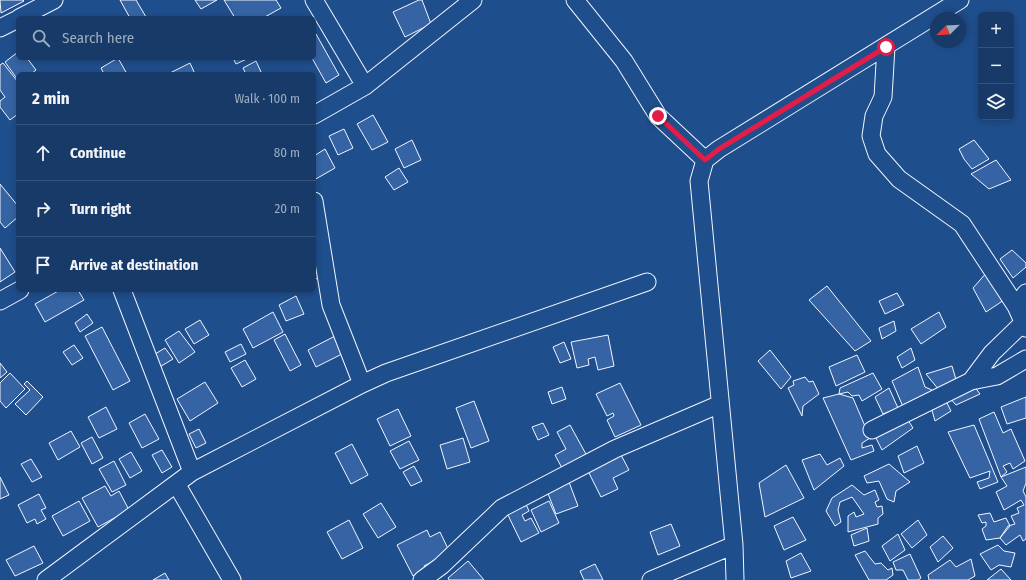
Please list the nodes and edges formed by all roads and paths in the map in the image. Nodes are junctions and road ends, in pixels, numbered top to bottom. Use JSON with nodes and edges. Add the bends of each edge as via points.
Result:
{"nodes":[{"id":1,"x":54,"y":0,"type":"edge"},
{"id":2,"x":314,"y":0,"type":"edge"},
{"id":3,"x":473,"y":0,"type":"edge"},
{"id":4,"x":575,"y":0,"type":"edge"},
{"id":5,"x":960,"y":0,"type":"edge"},
{"id":6,"x":23,"y":16,"type":"edge"},
{"id":7,"x":16,"y":20,"type":"edge"},
{"id":8,"x":0,"y":28,"type":"edge"},
{"id":9,"x":886,"y":47,"type":"junction"},
{"id":10,"x":366,"y":86,"type":"junction"},
{"id":11,"x":316,"y":114,"type":"edge"},
{"id":12,"x":705,"y":160,"type":"junction"},
{"id":13,"x":316,"y":213,"type":"edge"},
{"id":14,"x":647,"y":282,"type":"dead end"},
{"id":15,"x":16,"y":292,"type":"edge"},
{"id":16,"x":123,"y":292,"type":"edge"},
{"id":17,"x":1021,"y":300,"type":"edge"},
{"id":18,"x":0,"y":301,"type":"edge"},
{"id":19,"x":1025,"y":325,"type":"edge"},
{"id":20,"x":1026,"y":359,"type":"edge"},
{"id":21,"x":971,"y":381,"type":"junction"},
{"id":22,"x":362,"y":384,"type":"junction"},
{"id":23,"x":720,"y":404,"type":"junction"},
{"id":24,"x":872,"y":430,"type":"dead end"},
{"id":25,"x":192,"y":472,"type":"junction"},
{"id":26,"x":177,"y":485,"type":"junction"},
{"id":27,"x":734,"y":545,"type":"junction"},
{"id":28,"x":46,"y":580,"type":"edge"},
{"id":29,"x":232,"y":580,"type":"edge"},
{"id":30,"x":422,"y":580,"type":"edge"},
{"id":31,"x":651,"y":580,"type":"edge"},
{"id":32,"x":735,"y":580,"type":"edge"}],
"edges":[{"from":1,"to":6,"type":"street"},
{"from":2,"to":10,"type":"street"},
{"from":3,"to":10,"type":"street"},
{"from":4,"to":12,"type":"street","via":[[624,60],[658,116]]},
{"from":5,"to":9,"type":"street"},
{"from":7,"to":8,"type":"street"},
{"from":9,"to":12,"type":"street"},
{"from":9,"to":17,"type":"street","via":[[883,97],[874,116],[872,136],[877,154],[899,179],[962,224]]},
{"from":10,"to":11,"type":"street"},
{"from":12,"to":23,"type":"street","via":[[699,181]]},
{"from":13,"to":22,"type":"street","via":[[331,305]]},
{"from":14,"to":22,"type":"street","via":[[386,373]]},
{"from":15,"to":18,"type":"street"},
{"from":16,"to":25,"type":"street"},
{"from":17,"to":19,"type":"street"},
{"from":19,"to":21,"type":"street","via":[[992,353]]},
{"from":20,"to":21,"type":"street","via":[[997,376]]},
{"from":21,"to":24,"type":"street"},
{"from":22,"to":25,"type":"street"},
{"from":23,"to":27,"type":"street"},
{"from":23,"to":30,"type":"street","via":[[615,448],[502,508],[441,566]]},
{"from":25,"to":26,"type":"street"},
{"from":26,"to":28,"type":"street"},
{"from":26,"to":29,"type":"street"},
{"from":27,"to":31,"type":"street"},
{"from":27,"to":32,"type":"street"}]}
